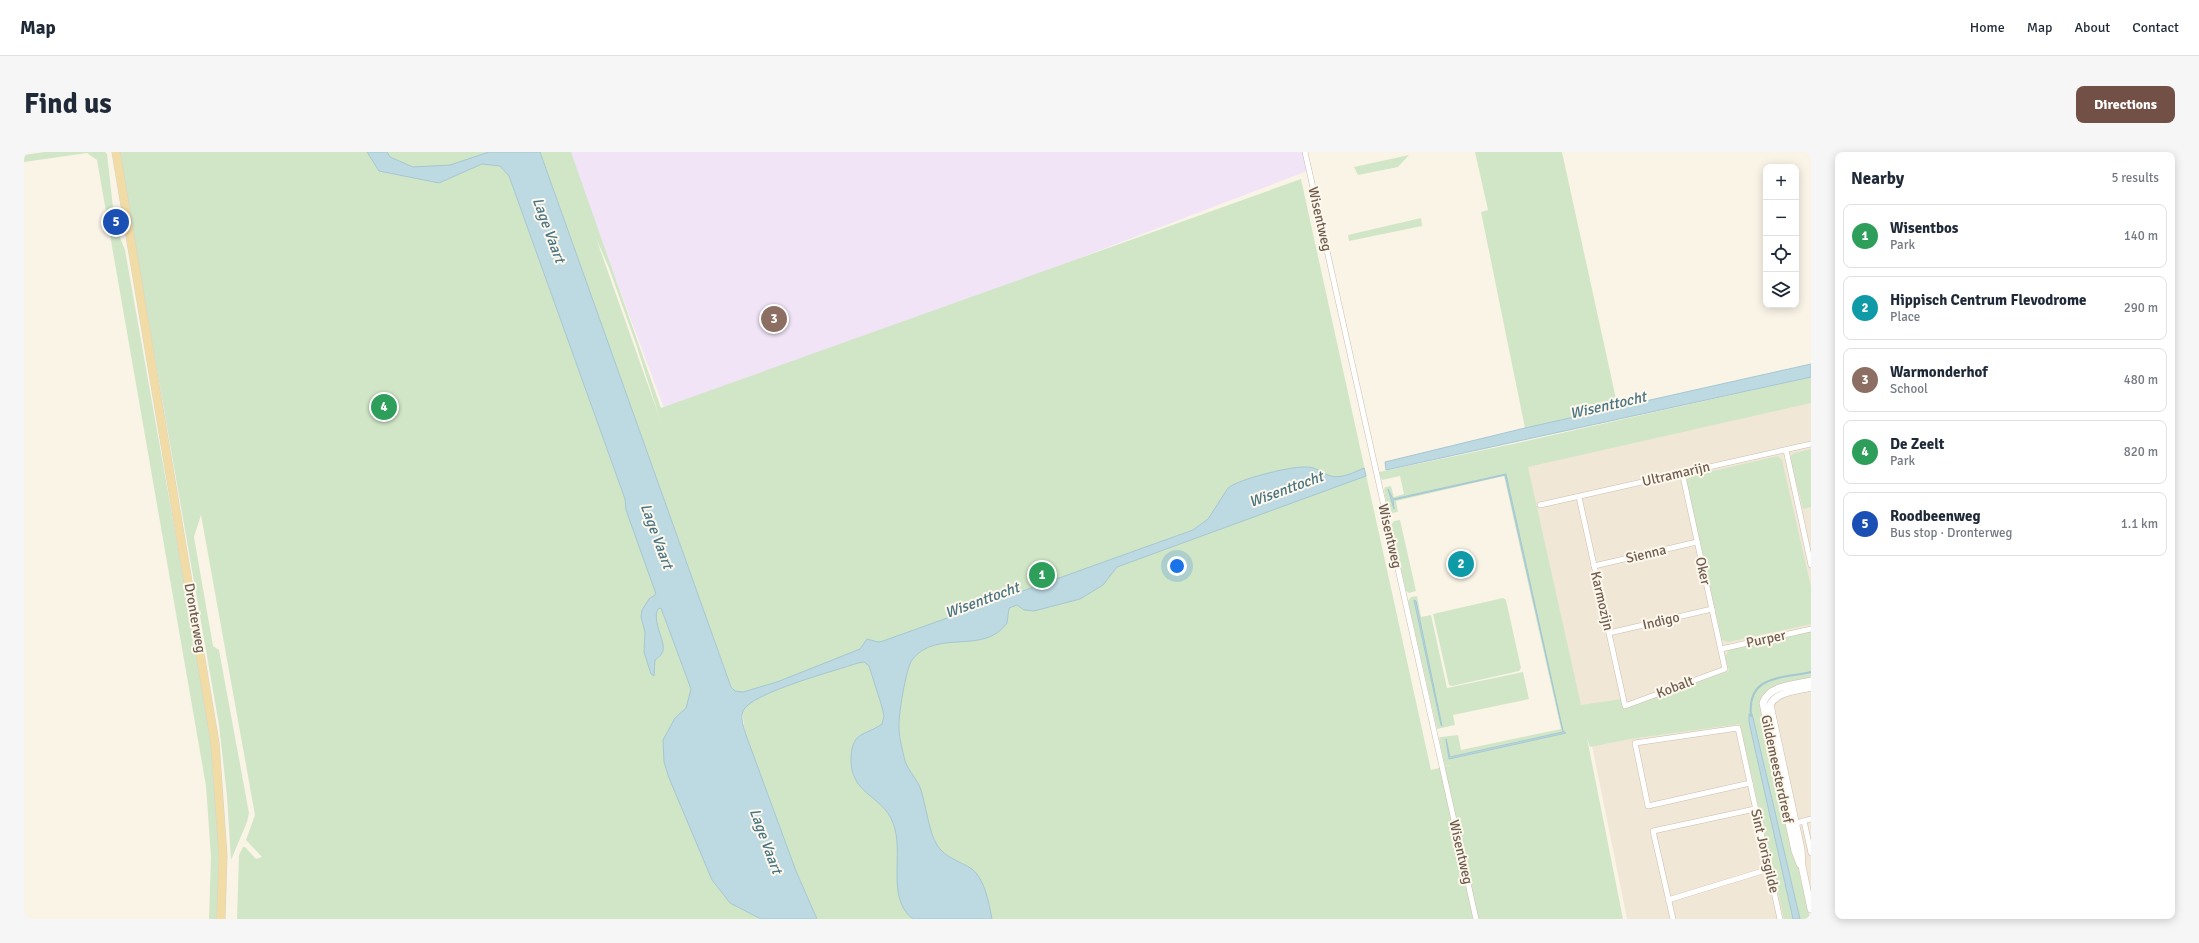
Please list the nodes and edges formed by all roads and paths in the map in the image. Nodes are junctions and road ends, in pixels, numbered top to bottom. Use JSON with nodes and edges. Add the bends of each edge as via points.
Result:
{"nodes":[{"id":1,"x":110,"y":152,"type":"edge"},
{"id":2,"x":116,"y":152,"type":"edge"},
{"id":3,"x":1305,"y":152,"type":"edge"},
{"id":4,"x":143,"y":320,"type":"junction"},
{"id":5,"x":1811,"y":444,"type":"edge"},
{"id":6,"x":1786,"y":450,"type":"junction"},
{"id":7,"x":1682,"y":472,"type":"junction"},
{"id":8,"x":1579,"y":497,"type":"junction"},
{"id":9,"x":1540,"y":505,"type":"dead end"},
{"id":10,"x":1697,"y":542,"type":"junction"},
{"id":11,"x":1811,"y":565,"type":"edge"},
{"id":12,"x":1594,"y":566,"type":"junction"},
{"id":13,"x":1712,"y":609,"type":"junction"},
{"id":14,"x":1811,"y":629,"type":"edge"},
{"id":15,"x":1609,"y":633,"type":"junction"},
{"id":16,"x":1721,"y":649,"type":"junction"},
{"id":17,"x":1725,"y":669,"type":"joint"},
{"id":18,"x":1811,"y":681,"type":"edge"},
{"id":19,"x":1811,"y":687,"type":"edge"},
{"id":20,"x":1625,"y":706,"type":"joint"},
{"id":21,"x":1750,"y":783,"type":"junction"},
{"id":22,"x":1755,"y":809,"type":"junction"},
{"id":23,"x":1811,"y":819,"type":"edge"},
{"id":24,"x":1804,"y":821,"type":"junction"},
{"id":25,"x":1792,"y":824,"type":"junction"},
{"id":26,"x":1811,"y":853,"type":"edge"},
{"id":27,"x":1769,"y":869,"type":"junction"},
{"id":28,"x":1668,"y":900,"type":"junction"},
{"id":29,"x":1811,"y":909,"type":"edge"},
{"id":30,"x":221,"y":919,"type":"edge"},
{"id":31,"x":1476,"y":919,"type":"edge"},
{"id":32,"x":1673,"y":919,"type":"edge"},
{"id":33,"x":1780,"y":919,"type":"edge"}],
"edges":[{"from":1,"to":4,"type":"main road","name":"Dronterweg"},
{"from":2,"to":4,"type":"main road","name":"Dronterweg"},
{"from":3,"to":31,"type":"street","name":"Wisentweg"},
{"from":4,"to":30,"type":"main road","name":"Dronterweg","via":[[215,743],[223,855]]},
{"from":5,"to":6,"type":"street","name":"Ultramarijn"},
{"from":6,"to":7,"type":"street","name":"Ultramarijn"},
{"from":6,"to":11,"type":"street"},
{"from":7,"to":8,"type":"street","name":"Ultramarijn"},
{"from":7,"to":10,"type":"street","name":"Oker"},
{"from":8,"to":9,"type":"street","name":"Ultramarijn"},
{"from":8,"to":12,"type":"street","name":"Karmozijn"},
{"from":10,"to":12,"type":"street","name":"Sienna"},
{"from":10,"to":13,"type":"street","name":"Oker"},
{"from":12,"to":15,"type":"street","name":"Karmozijn"},
{"from":13,"to":15,"type":"street","name":"Indigo"},
{"from":13,"to":16,"type":"street","name":"Oker"},
{"from":14,"to":16,"type":"street","name":"Purper"},
{"from":15,"to":20,"type":"street","name":"Karmozijn"},
{"from":16,"to":17,"type":"street","name":"Oker"},
{"from":17,"to":20,"type":"street","name":"Kobalt"},
{"from":18,"to":25,"type":"street","name":"Gildemeesterdreef","via":[[1776,689],[1766,696],[1763,703]]},
{"from":19,"to":25,"type":"street","name":"Gildemeesterdreef","via":[[1773,698],[1770,705]]},
{"from":21,"to":21,"type":"street","name":"Sint Jorisgilde","via":[[1738,728],[1635,743],[1648,806]]},
{"from":21,"to":22,"type":"street","name":"Sint Jorisgilde"},
{"from":22,"to":27,"type":"street","name":"Sint Jorisgilde"},
{"from":22,"to":28,"type":"street","via":[[1653,831]]},
{"from":23,"to":24,"type":"street"},
{"from":24,"to":25,"type":"street"},
{"from":24,"to":26,"type":"street"},
{"from":25,"to":29,"type":"street","name":"Gildemeesterdreef","via":[[1801,849]]},
{"from":27,"to":28,"type":"street"},
{"from":27,"to":33,"type":"street","name":"Sint Jorisgilde"},
{"from":28,"to":32,"type":"street"}]}
